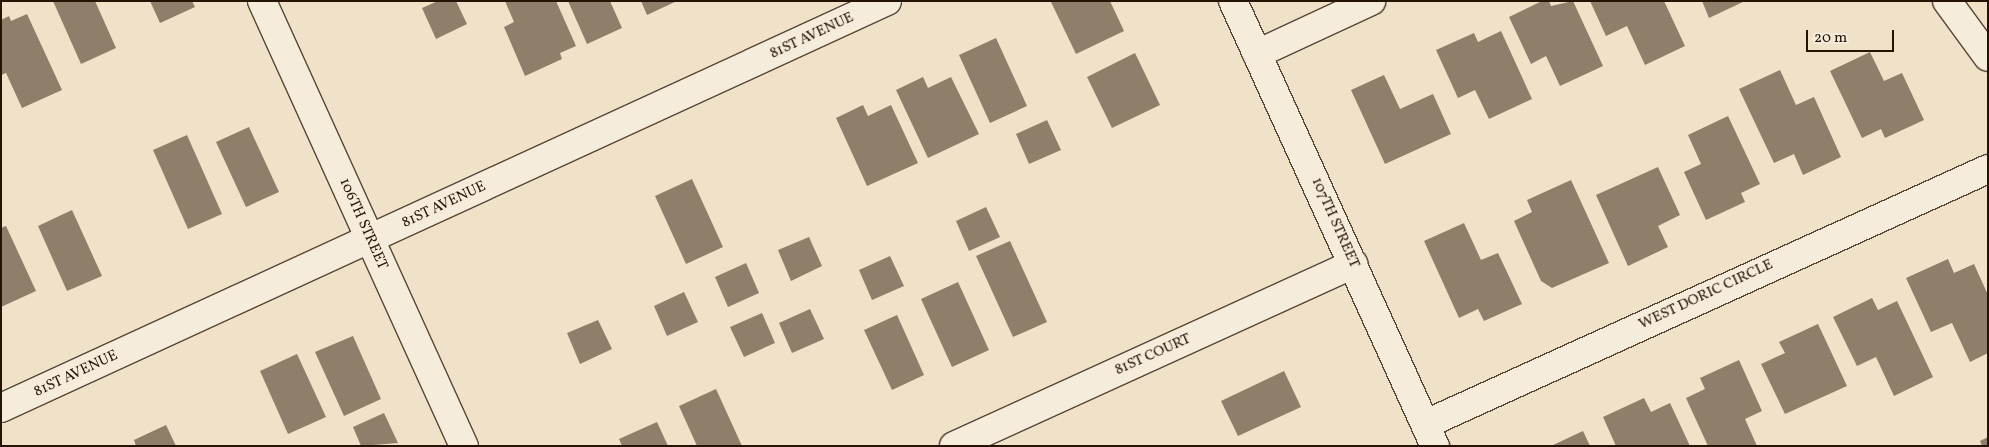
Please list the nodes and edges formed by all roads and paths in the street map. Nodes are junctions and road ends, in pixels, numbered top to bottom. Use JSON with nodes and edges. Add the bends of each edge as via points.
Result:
{"nodes":[{"id":1,"x":262,"y":1,"type":"edge"},
{"id":2,"x":887,"y":1,"type":"edge"},
{"id":3,"x":1234,"y":1,"type":"edge"},
{"id":4,"x":1371,"y":1,"type":"edge"},
{"id":5,"x":1947,"y":1,"type":"edge"},
{"id":6,"x":1258,"y":54,"type":"junction"},
{"id":7,"x":1988,"y":57,"type":"edge"},
{"id":8,"x":1988,"y":169,"type":"edge"},
{"id":9,"x":370,"y":240,"type":"junction"},
{"id":10,"x":1353,"y":264,"type":"junction"},
{"id":11,"x":1,"y":408,"type":"edge"},
{"id":12,"x":1431,"y":435,"type":"edge"},
{"id":13,"x":464,"y":446,"type":"edge"},
{"id":14,"x":954,"y":446,"type":"edge"}],
"edges":[{"from":1,"to":9,"type":"street","name":"106TH STREET"},
{"from":2,"to":9,"type":"street","name":"81ST AVENUE"},
{"from":3,"to":6,"type":"street","name":"107TH STREET"},
{"from":4,"to":6,"type":"street"},
{"from":5,"to":7,"type":"street"},
{"from":6,"to":10,"type":"street","name":"107TH STREET"},
{"from":8,"to":12,"type":"street","name":"WEST DORIC CIRCLE"},
{"from":9,"to":11,"type":"street","name":"81ST AVENUE"},
{"from":9,"to":13,"type":"street","name":"106TH STREET"},
{"from":10,"to":12,"type":"street","name":"107TH STREET"},
{"from":10,"to":14,"type":"street","name":"81ST COURT"}]}
